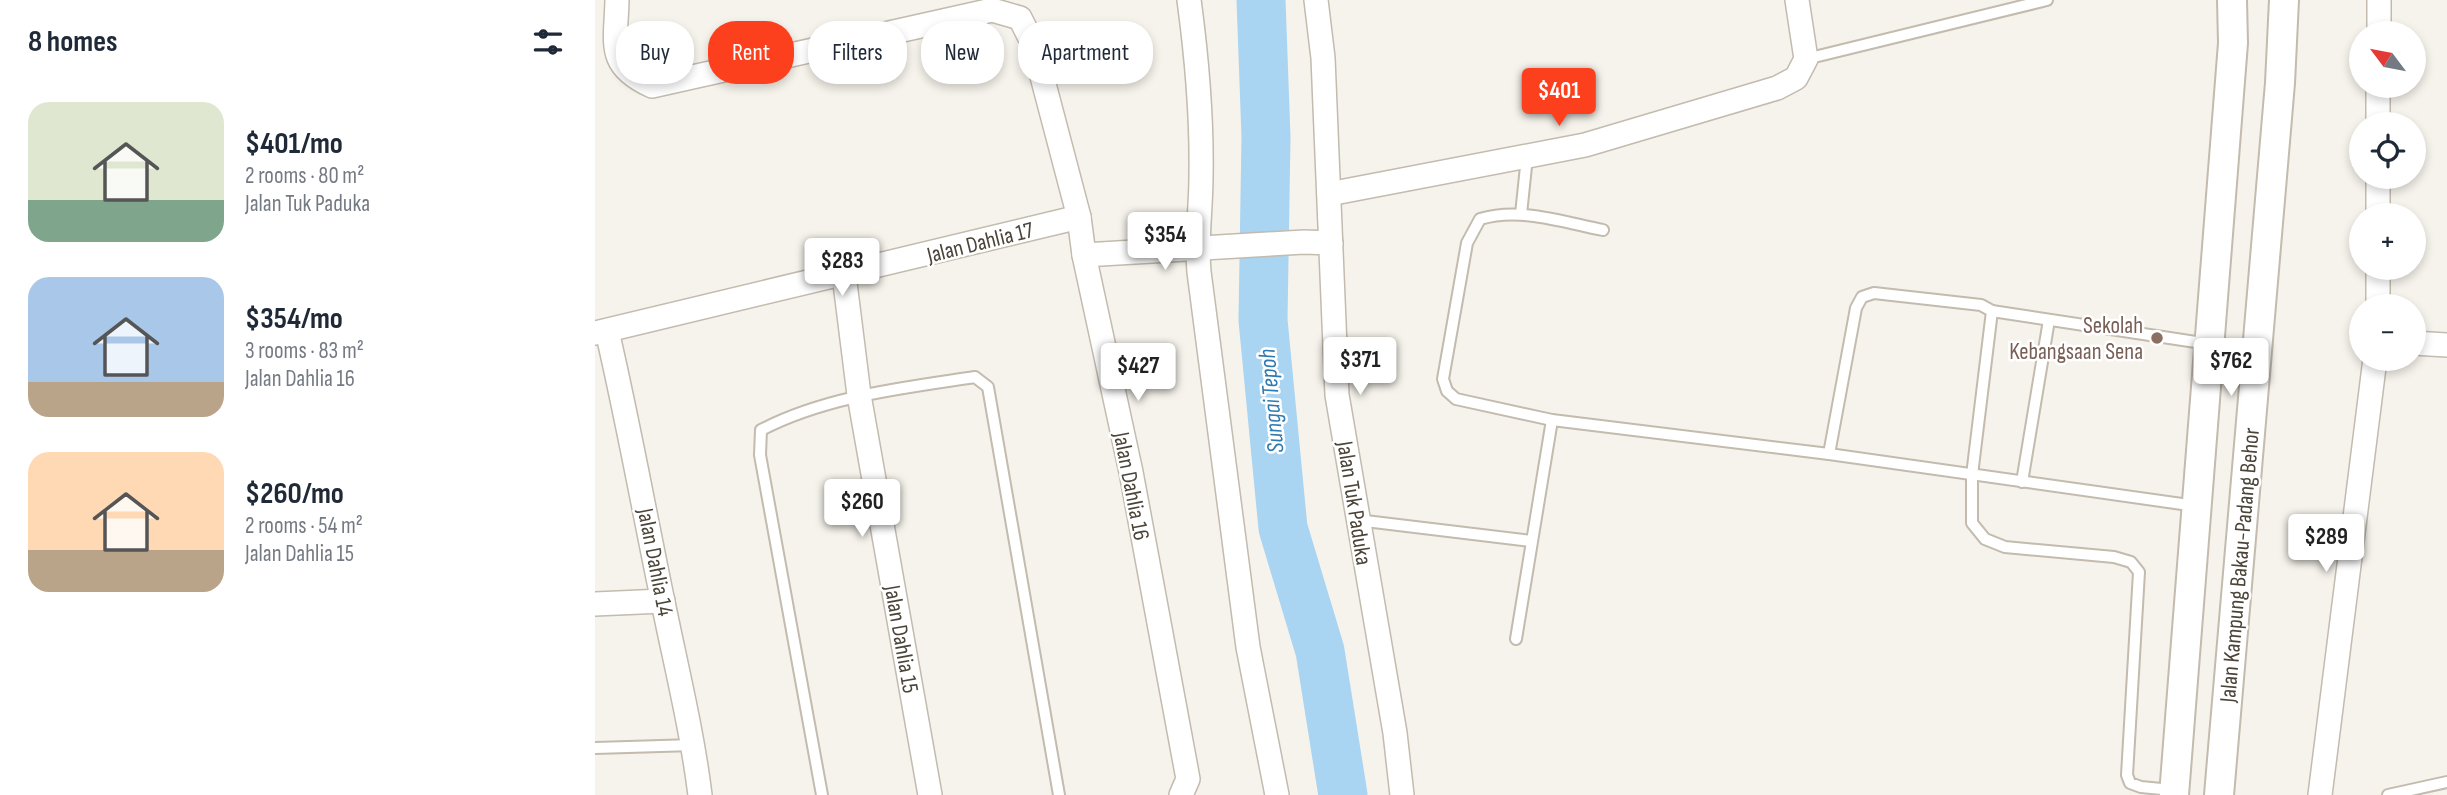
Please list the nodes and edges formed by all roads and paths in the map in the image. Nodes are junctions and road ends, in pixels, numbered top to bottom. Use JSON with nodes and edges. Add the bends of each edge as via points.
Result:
{"nodes":[{"id":1,"x":617,"y":0,"type":"edge"},
{"id":2,"x":1189,"y":0,"type":"edge"},
{"id":3,"x":1317,"y":0,"type":"edge"},
{"id":4,"x":1797,"y":0,"type":"edge"},
{"id":5,"x":2047,"y":0,"type":"edge"},
{"id":6,"x":2232,"y":0,"type":"edge"},
{"id":7,"x":2284,"y":0,"type":"edge"},
{"id":8,"x":2379,"y":0,"type":"edge"},
{"id":9,"x":2379,"y":21,"type":"edge"},
{"id":10,"x":1801,"y":69,"type":"junction"},
{"id":11,"x":1527,"y":157,"type":"junction"},
{"id":12,"x":1329,"y":194,"type":"junction"},
{"id":13,"x":1521,"y":214,"type":"junction"},
{"id":14,"x":1079,"y":217,"type":"junction"},
{"id":15,"x":1603,"y":230,"type":"dead end"},
{"id":16,"x":1331,"y":243,"type":"junction"},
{"id":17,"x":1197,"y":248,"type":"junction"},
{"id":18,"x":1084,"y":255,"type":"junction"},
{"id":19,"x":844,"y":275,"type":"junction"},
{"id":20,"x":1992,"y":311,"type":"junction"},
{"id":21,"x":2049,"y":320,"type":"junction"},
{"id":22,"x":601,"y":332,"type":"edge"},
{"id":23,"x":2211,"y":344,"type":"junction"},
{"id":24,"x":2426,"y":344,"type":"edge"},
{"id":25,"x":2447,"y":345,"type":"edge"},
{"id":26,"x":2374,"y":371,"type":"edge"},
{"id":27,"x":859,"y":395,"type":"junction"},
{"id":28,"x":1552,"y":420,"type":"junction"},
{"id":29,"x":1829,"y":454,"type":"junction"},
{"id":30,"x":1972,"y":475,"type":"junction"},
{"id":31,"x":2022,"y":482,"type":"junction"},
{"id":32,"x":2197,"y":506,"type":"junction"},
{"id":33,"x":1357,"y":520,"type":"junction"},
{"id":34,"x":1531,"y":541,"type":"junction"},
{"id":35,"x":663,"y":601,"type":"junction"},
{"id":36,"x":595,"y":604,"type":"edge"},
{"id":37,"x":1516,"y":639,"type":"dead end"},
{"id":38,"x":694,"y":745,"type":"junction"},
{"id":39,"x":595,"y":748,"type":"edge"},
{"id":40,"x":2447,"y":782,"type":"edge"},
{"id":41,"x":2175,"y":793,"type":"edge"},
{"id":42,"x":700,"y":795,"type":"edge"},
{"id":43,"x":822,"y":795,"type":"edge"},
{"id":44,"x":930,"y":795,"type":"edge"},
{"id":45,"x":1059,"y":795,"type":"edge"},
{"id":46,"x":1181,"y":795,"type":"edge"},
{"id":47,"x":1277,"y":795,"type":"edge"},
{"id":48,"x":1402,"y":795,"type":"edge"},
{"id":49,"x":2219,"y":795,"type":"edge"},
{"id":50,"x":2321,"y":795,"type":"edge"},
{"id":51,"x":2388,"y":795,"type":"edge"}],
"edges":[{"from":1,"to":14,"type":"street","name":"Jalan Dahlia 16","via":[[615,54],[631,76],[652,86],[992,10],[1020,18],[1034,46]]},
{"from":2,"to":17,"type":"street","via":[[1200,78]]},
{"from":3,"to":12,"type":"street","name":"Jalan Tuk Paduka"},
{"from":4,"to":10,"type":"street"},
{"from":5,"to":10,"type":"lane"},
{"from":6,"to":23,"type":"street","name":"Jalan Kampung Bakau-Padang Behor","via":[[2234,43]]},
{"from":7,"to":49,"type":"street","name":"Jalan Kampung Bakau-Padang Behor"},
{"from":8,"to":9,"type":"street"},
{"from":10,"to":11,"type":"street","via":[[1777,88]]},
{"from":11,"to":12,"type":"street"},
{"from":11,"to":13,"type":"lane"},
{"from":12,"to":16,"type":"street","name":"Jalan Tuk Paduka"},
{"from":13,"to":15,"type":"lane"},
{"from":13,"to":28,"type":"lane","via":[[1480,219],[1467,243],[1443,379],[1456,399]]},
{"from":14,"to":18,"type":"street","name":"Jalan Dahlia 16"},
{"from":14,"to":19,"type":"street","name":"Jalan Dahlia 17"},
{"from":16,"to":17,"type":"street"},
{"from":16,"to":33,"type":"street","name":"Jalan Tuk Paduka","via":[[1337,395]]},
{"from":17,"to":18,"type":"street"},
{"from":17,"to":47,"type":"street","via":[[1248,647]]},
{"from":18,"to":46,"type":"street","name":"Jalan Dahlia 16","via":[[1131,472],[1188,779]]},
{"from":19,"to":22,"type":"street","name":"Jalan Dahlia 17"},
{"from":19,"to":27,"type":"street","name":"Jalan Dahlia 15"},
{"from":20,"to":21,"type":"lane"},
{"from":20,"to":29,"type":"lane","via":[[1981,305],[1874,293],[1862,296]]},
{"from":20,"to":30,"type":"lane"},
{"from":21,"to":23,"type":"lane"},
{"from":21,"to":31,"type":"lane"},
{"from":22,"to":35,"type":"street","name":"Jalan Dahlia 14","via":[[628,419]]},
{"from":23,"to":32,"type":"street","name":"Jalan Kampung Bakau-Padang Behor"},
{"from":24,"to":25,"type":"street"},
{"from":26,"to":50,"type":"street"},
{"from":27,"to":43,"type":"lane","via":[[777,421],[761,430],[758,445]]},
{"from":27,"to":44,"type":"street","name":"Jalan Dahlia 15"},
{"from":27,"to":45,"type":"lane","via":[[975,377],[988,387]]},
{"from":28,"to":29,"type":"lane"},
{"from":28,"to":34,"type":"lane"},
{"from":29,"to":30,"type":"lane"},
{"from":30,"to":31,"type":"lane"},
{"from":30,"to":41,"type":"lane","via":[[1972,523],[1985,539],[2005,547],[2114,557],[2131,562],[2139,572],[2127,775],[2130,783]]},
{"from":31,"to":32,"type":"lane"},
{"from":32,"to":41,"type":"street","name":"Jalan Kampung Bakau-Padang Behor"},
{"from":33,"to":34,"type":"lane"},
{"from":33,"to":48,"type":"street","name":"Jalan Tuk Paduka"},
{"from":34,"to":37,"type":"lane"},
{"from":35,"to":36,"type":"street"},
{"from":35,"to":38,"type":"street","name":"Jalan Dahlia 14"},
{"from":38,"to":39,"type":"lane"},
{"from":38,"to":42,"type":"street","name":"Jalan Dahlia 14"},
{"from":40,"to":51,"type":"lane"}]}
